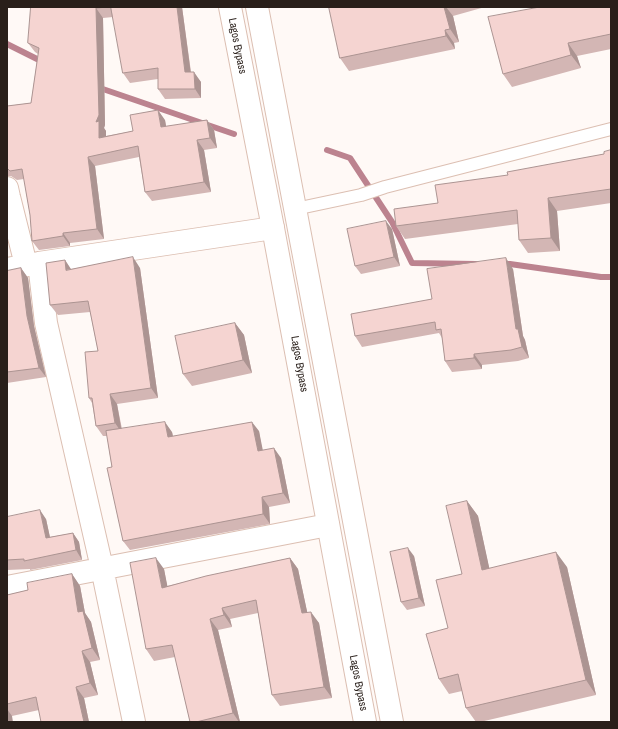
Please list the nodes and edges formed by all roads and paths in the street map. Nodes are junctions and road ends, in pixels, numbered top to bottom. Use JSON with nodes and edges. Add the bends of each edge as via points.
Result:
{"nodes":[{"id":1,"x":230,"y":7,"type":"edge"},
{"id":2,"x":257,"y":7,"type":"edge"},
{"id":3,"x":611,"y":130,"type":"edge"},
{"id":4,"x":7,"y":188,"type":"edge"},
{"id":5,"x":295,"y":209,"type":"junction"},
{"id":6,"x":273,"y":228,"type":"junction"},
{"id":7,"x":24,"y":266,"type":"edge"},
{"id":8,"x":328,"y":525,"type":"junction"},
{"id":9,"x":102,"y":568,"type":"junction"},
{"id":10,"x":7,"y":587,"type":"edge"},
{"id":11,"x":134,"y":722,"type":"edge"},
{"id":12,"x":365,"y":722,"type":"edge"},
{"id":13,"x":392,"y":722,"type":"edge"}],
"edges":[{"from":1,"to":6,"type":"main road","name":"Lagos Bypass"},
{"from":2,"to":5,"type":"main road"},
{"from":3,"to":5,"type":"lane","via":[[361,195]]},
{"from":4,"to":7,"type":"main road"},
{"from":5,"to":13,"type":"main road"},
{"from":6,"to":7,"type":"main road"},
{"from":6,"to":8,"type":"main road","name":"Lagos Bypass"},
{"from":7,"to":9,"type":"main road","via":[[46,322]]},
{"from":8,"to":9,"type":"main road"},
{"from":8,"to":12,"type":"main road","name":"Lagos Bypass"},
{"from":9,"to":10,"type":"main road"},
{"from":9,"to":11,"type":"main road"}]}
